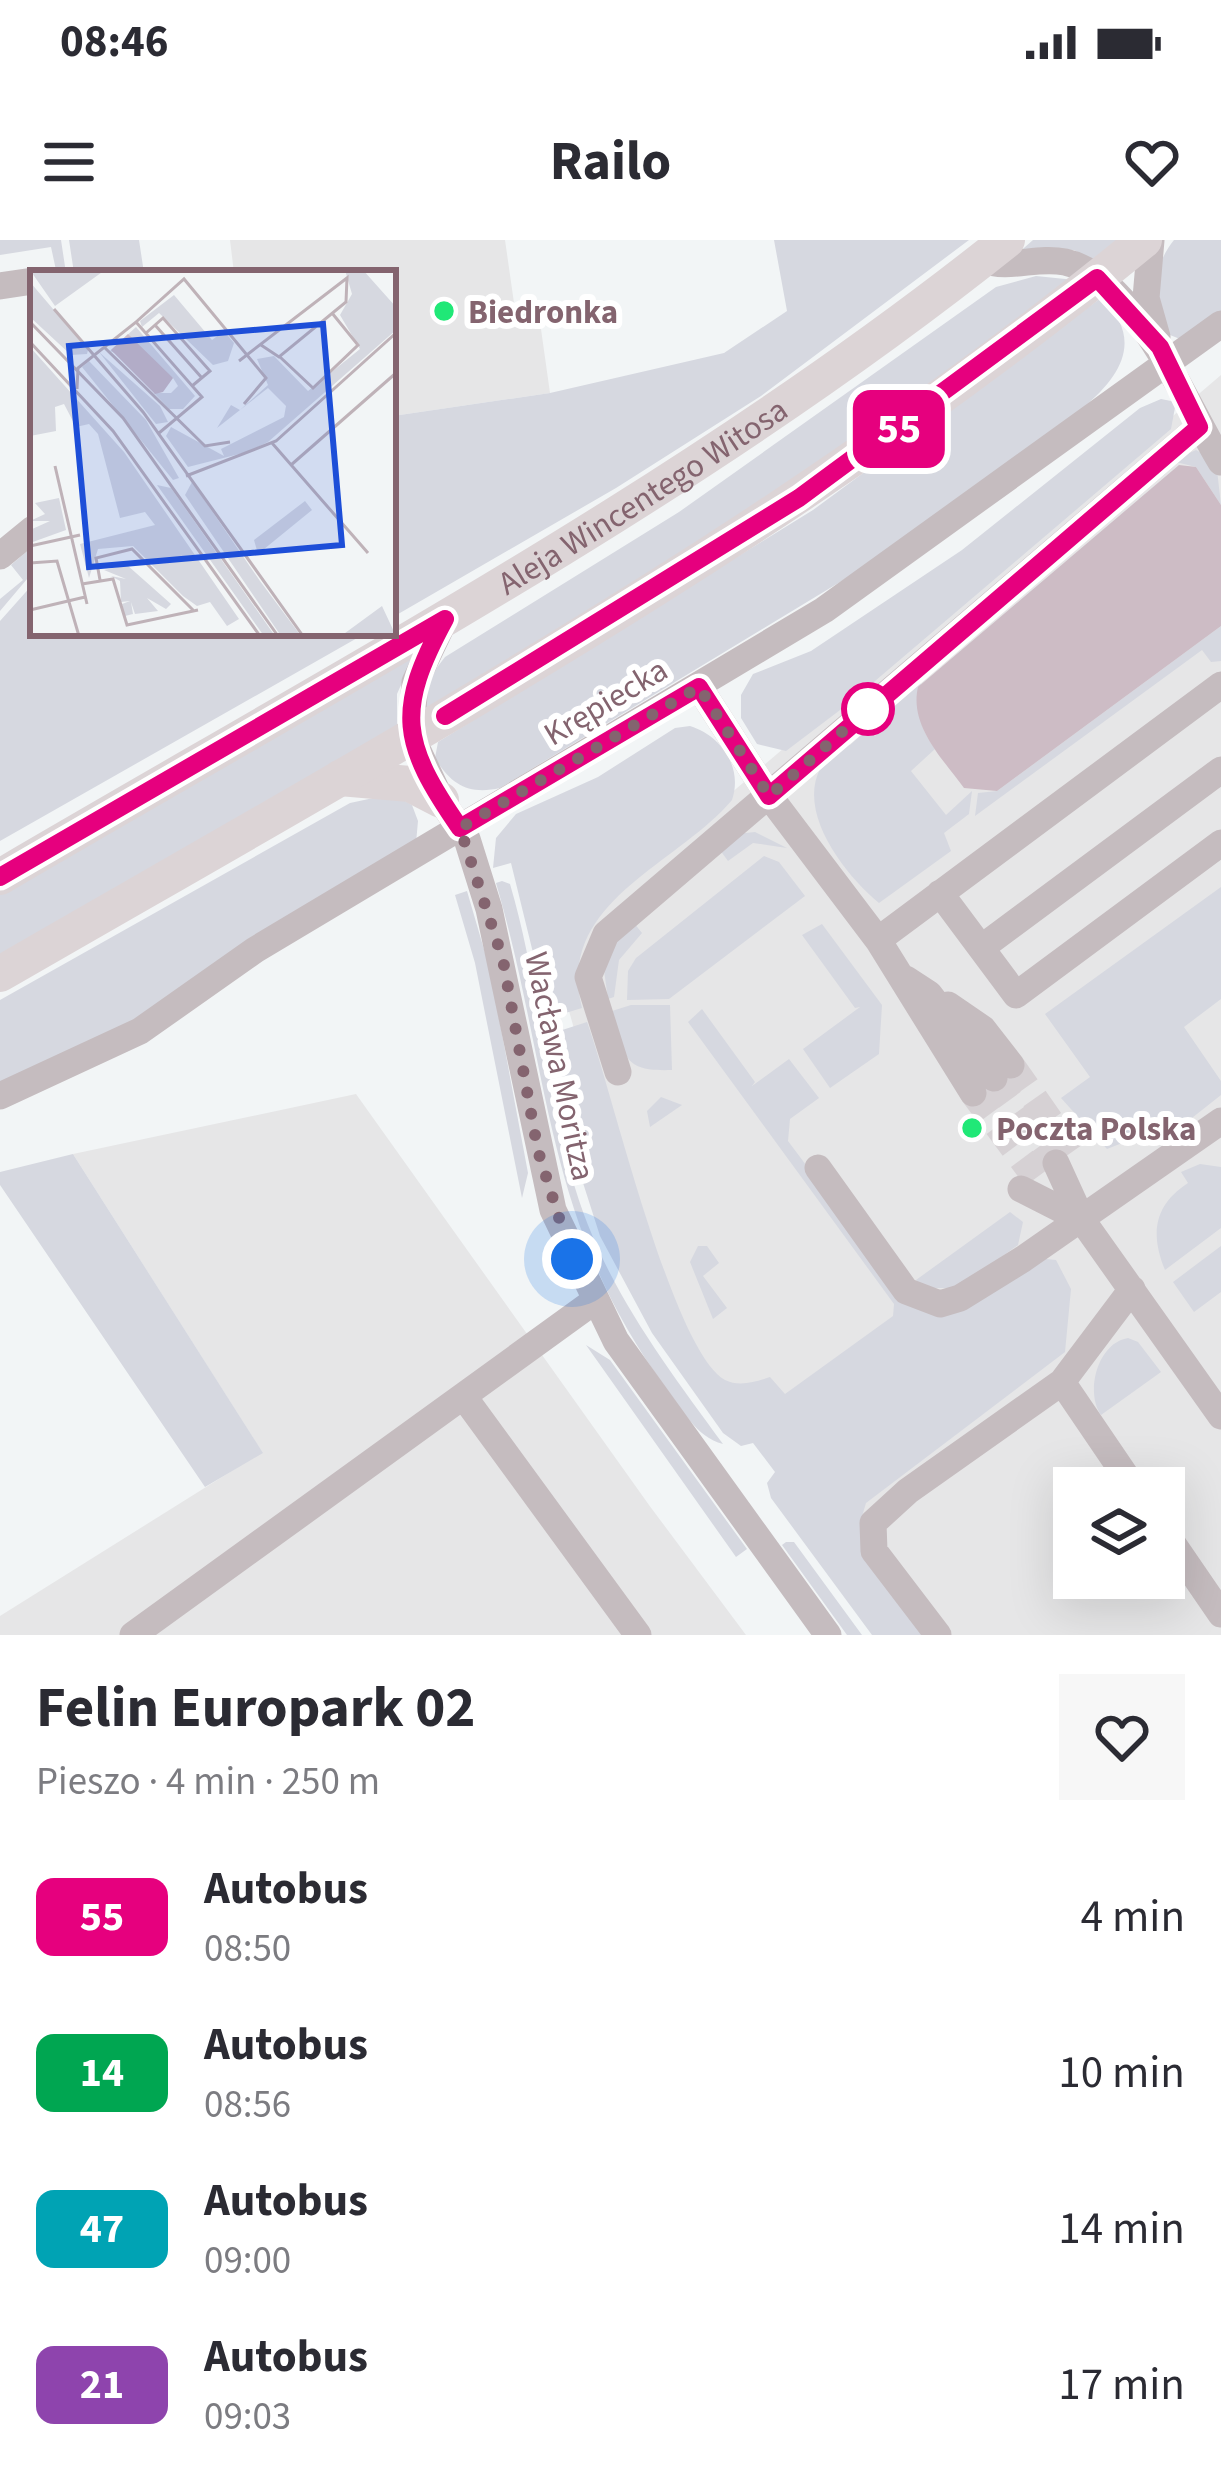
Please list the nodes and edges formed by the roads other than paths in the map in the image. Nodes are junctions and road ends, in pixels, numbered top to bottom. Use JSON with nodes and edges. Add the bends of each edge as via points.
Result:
{"nodes":[{"id":1,"x":1148,"y":240,"type":"edge"},
{"id":2,"x":995,"y":250,"type":"edge"},
{"id":3,"x":1097,"y":278,"type":"junction"},
{"id":4,"x":30,"y":281,"type":"edge"},
{"id":5,"x":0,"y":286,"type":"edge"},
{"id":6,"x":1221,"y":324,"type":"edge"},
{"id":7,"x":1164,"y":354,"type":"junction"},
{"id":8,"x":1199,"y":427,"type":"junction"},
{"id":9,"x":1221,"y":462,"type":"edge"},
{"id":10,"x":30,"y":531,"type":"edge"},
{"id":11,"x":0,"y":556,"type":"edge"},
{"id":12,"x":445,"y":619,"type":"junction"},
{"id":13,"x":1221,"y":685,"type":"edge"},
{"id":14,"x":699,"y":687,"type":"junction"},
{"id":15,"x":411,"y":736,"type":"junction"},
{"id":16,"x":1221,"y":770,"type":"edge"},
{"id":17,"x":340,"y":778,"type":"junction"},
{"id":18,"x":769,"y":796,"type":"junction"},
{"id":19,"x":450,"y":814,"type":"junction"},
{"id":20,"x":1221,"y":843,"type":"edge"},
{"id":21,"x":0,"y":877,"type":"edge"},
{"id":22,"x":940,"y":893,"type":"junction"},
{"id":23,"x":878,"y":940,"type":"junction"},
{"id":24,"x":981,"y":948,"type":"junction"},
{"id":25,"x":0,"y":974,"type":"edge"},
{"id":26,"x":917,"y":993,"type":"junction"},
{"id":27,"x":618,"y":1072,"type":"dead end"},
{"id":28,"x":0,"y":1096,"type":"edge"},
{"id":29,"x":1221,"y":1121,"type":"edge"},
{"id":30,"x":818,"y":1168,"type":"dead end"},
{"id":31,"x":1082,"y":1220,"type":"junction"},
{"id":32,"x":1132,"y":1289,"type":"junction"},
{"id":33,"x":593,"y":1302,"type":"junction"},
{"id":34,"x":1062,"y":1382,"type":"junction"},
{"id":35,"x":464,"y":1397,"type":"junction"},
{"id":36,"x":1221,"y":1416,"type":"edge"},
{"id":37,"x":1120,"y":1467,"type":"edge"},
{"id":38,"x":1185,"y":1562,"type":"edge"},
{"id":39,"x":1221,"y":1614,"type":"edge"},
{"id":40,"x":133,"y":1635,"type":"edge"},
{"id":41,"x":638,"y":1635,"type":"edge"},
{"id":42,"x":828,"y":1635,"type":"edge"},
{"id":43,"x":938,"y":1635,"type":"edge"}],
"edges":[{"from":1,"to":3,"type":"main road"},
{"from":1,"to":7,"type":"street","via":[[1146,298]]},
{"from":2,"to":3,"type":"street","via":[[1000,266],[1063,262]]},
{"from":2,"to":12,"type":"main road","name":"Aleja Wincentego Witosa","via":[[750,429]]},
{"from":3,"to":7,"type":"street"},
{"from":3,"to":15,"type":"main road","via":[[799,498]]},
{"from":4,"to":5,"type":"street"},
{"from":6,"to":7,"type":"street","name":"Krępiecka"},
{"from":7,"to":8,"type":"street"},
{"from":7,"to":14,"type":"street","name":"Krępiecka","via":[[937,534]]},
{"from":8,"to":9,"type":"street"},
{"from":8,"to":18,"type":"street"},
{"from":10,"to":11,"type":"street"},
{"from":12,"to":15,"type":"street","via":[[415,682]]},
{"from":12,"to":21,"type":"main road","name":"Aleja Wincentego Witosa"},
{"from":13,"to":22,"type":"street"},
{"from":14,"to":18,"type":"street"},
{"from":14,"to":19,"type":"street","name":"Krępiecka"},
{"from":15,"to":17,"type":"main road"},
{"from":15,"to":19,"type":"street","name":"Wacława Moritza"},
{"from":16,"to":24,"type":"street"},
{"from":17,"to":19,"type":"main road","via":[[410,784]]},
{"from":17,"to":25,"type":"main road"},
{"from":18,"to":23,"type":"street"},
{"from":18,"to":27,"type":"street","via":[[617,922],[594,953],[591,993]]},
{"from":19,"to":28,"type":"street","name":"Krępiecka","via":[[140,1031]]},
{"from":19,"to":33,"type":"street","name":"Wacława Moritza","via":[[503,960],[554,1210]]},
{"from":20,"to":24,"type":"street","via":[[1016,995]]},
{"from":22,"to":23,"type":"street"},
{"from":22,"to":24,"type":"street"},
{"from":23,"to":26,"type":"street"},
{"from":26,"to":26,"type":"street","via":[[984,1085],[983,1029]]},
{"from":29,"to":31,"type":"street"},
{"from":30,"to":31,"type":"street","via":[[906,1291],[932,1304],[960,1298]]},
{"from":31,"to":31,"type":"street","via":[[1046,1170]]},
{"from":31,"to":32,"type":"street"},
{"from":32,"to":34,"type":"street"},
{"from":32,"to":36,"type":"street"},
{"from":33,"to":35,"type":"street"},
{"from":33,"to":42,"type":"street","name":"Wacława Moritza"},
{"from":34,"to":37,"type":"street"},
{"from":34,"to":43,"type":"street","via":[[873,1523],[874,1552]]},
{"from":35,"to":40,"type":"street"},
{"from":35,"to":41,"type":"street"},
{"from":38,"to":39,"type":"street"}]}
